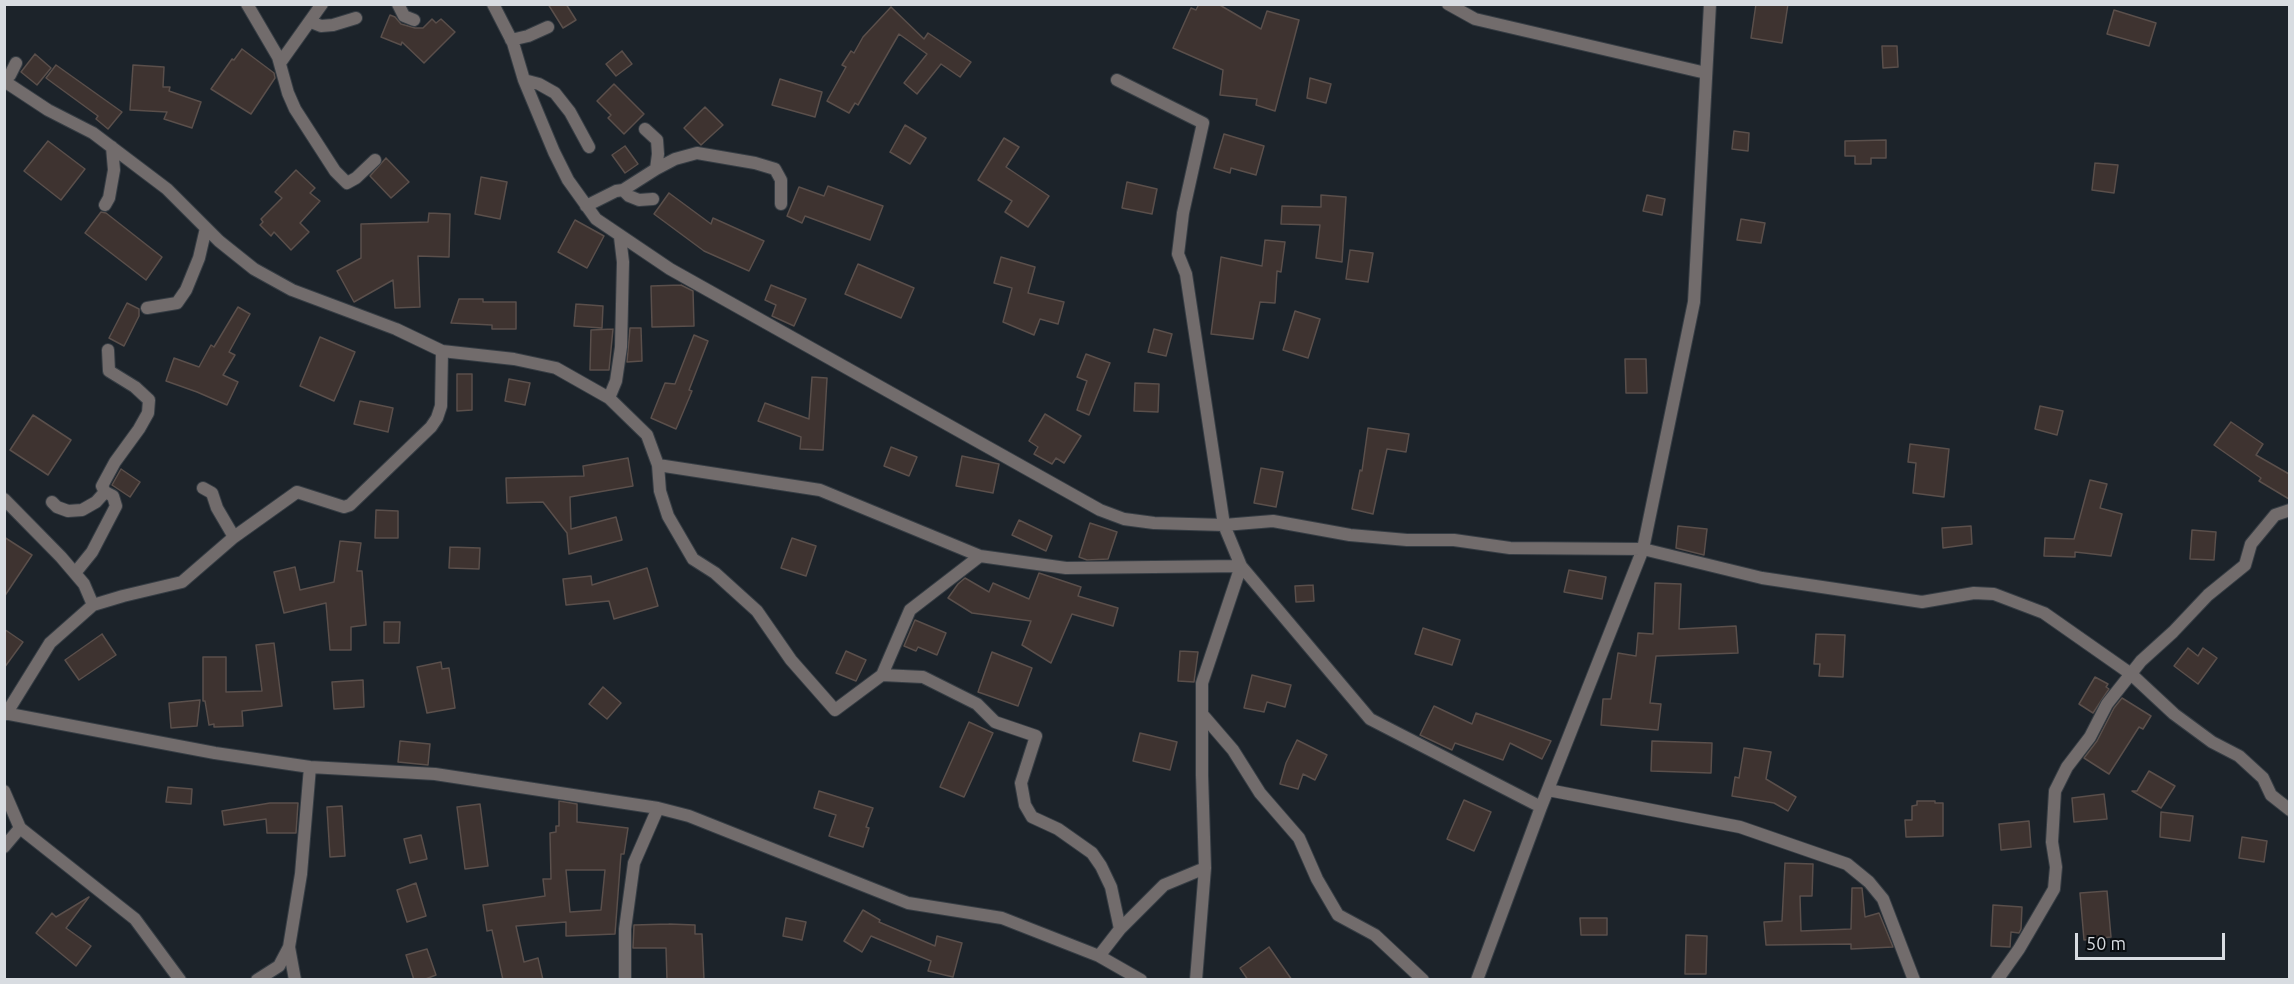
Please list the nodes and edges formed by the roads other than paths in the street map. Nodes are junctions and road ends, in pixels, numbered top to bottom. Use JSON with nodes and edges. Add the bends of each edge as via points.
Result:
{"nodes":[{"id":1,"x":248,"y":4,"type":"edge"},
{"id":2,"x":322,"y":4,"type":"edge"},
{"id":3,"x":398,"y":4,"type":"edge"},
{"id":4,"x":493,"y":4,"type":"edge"},
{"id":5,"x":1448,"y":4,"type":"edge"},
{"id":6,"x":1710,"y":4,"type":"edge"},
{"id":7,"x":356,"y":18,"type":"dead end"},
{"id":8,"x":414,"y":20,"type":"dead end"},
{"id":9,"x":311,"y":22,"type":"junction"},
{"id":10,"x":548,"y":27,"type":"dead end"},
{"id":11,"x":511,"y":40,"type":"junction"},
{"id":12,"x":16,"y":63,"type":"dead end"},
{"id":13,"x":280,"y":63,"type":"junction"},
{"id":14,"x":1706,"y":73,"type":"junction"},
{"id":15,"x":4,"y":80,"type":"edge"},
{"id":16,"x":524,"y":80,"type":"junction"},
{"id":17,"x":1117,"y":80,"type":"dead end"},
{"id":18,"x":645,"y":129,"type":"dead end"},
{"id":19,"x":112,"y":147,"type":"junction"},
{"id":20,"x":589,"y":147,"type":"dead end"},
{"id":21,"x":375,"y":160,"type":"dead end"},
{"id":22,"x":656,"y":169,"type":"junction"},
{"id":23,"x":623,"y":190,"type":"junction"},
{"id":24,"x":653,"y":198,"type":"dead end"},
{"id":25,"x":781,"y":204,"type":"dead end"},
{"id":26,"x":105,"y":205,"type":"dead end"},
{"id":27,"x":586,"y":206,"type":"junction"},
{"id":28,"x":206,"y":228,"type":"junction"},
{"id":29,"x":620,"y":237,"type":"junction"},
{"id":30,"x":147,"y":308,"type":"dead end"},
{"id":31,"x":108,"y":350,"type":"dead end"},
{"id":32,"x":442,"y":351,"type":"junction"},
{"id":33,"x":609,"y":398,"type":"junction"},
{"id":34,"x":658,"y":465,"type":"junction"},
{"id":35,"x":203,"y":488,"type":"dead end"},
{"id":36,"x":105,"y":492,"type":"junction"},
{"id":37,"x":6,"y":502,"type":"edge"},
{"id":38,"x":52,"y":502,"type":"dead end"},
{"id":39,"x":2289,"y":510,"type":"edge"},
{"id":40,"x":1224,"y":525,"type":"junction"},
{"id":41,"x":234,"y":537,"type":"junction"},
{"id":42,"x":1643,"y":549,"type":"junction"},
{"id":43,"x":980,"y":555,"type":"junction"},
{"id":44,"x":1241,"y":566,"type":"junction"},
{"id":45,"x":75,"y":573,"type":"junction"},
{"id":46,"x":93,"y":605,"type":"junction"},
{"id":47,"x":2131,"y":674,"type":"junction"},
{"id":48,"x":882,"y":675,"type":"junction"},
{"id":49,"x":5,"y":714,"type":"edge"},
{"id":50,"x":1202,"y":714,"type":"junction"},
{"id":51,"x":310,"y":767,"type":"junction"},
{"id":52,"x":1548,"y":790,"type":"junction"},
{"id":53,"x":4,"y":791,"type":"edge"},
{"id":54,"x":1541,"y":807,"type":"junction"},
{"id":55,"x":658,"y":808,"type":"junction"},
{"id":56,"x":2289,"y":810,"type":"edge"},
{"id":57,"x":20,"y":828,"type":"junction"},
{"id":58,"x":4,"y":847,"type":"edge"},
{"id":59,"x":1205,"y":868,"type":"junction"},
{"id":60,"x":1120,"y":929,"type":"junction"},
{"id":61,"x":289,"y":947,"type":"junction"},
{"id":62,"x":1099,"y":956,"type":"junction"},
{"id":63,"x":180,"y":980,"type":"edge"},
{"id":64,"x":257,"y":980,"type":"edge"},
{"id":65,"x":295,"y":980,"type":"edge"},
{"id":66,"x":626,"y":980,"type":"edge"},
{"id":67,"x":1141,"y":980,"type":"edge"},
{"id":68,"x":1196,"y":980,"type":"edge"},
{"id":69,"x":1423,"y":980,"type":"edge"},
{"id":70,"x":1477,"y":980,"type":"edge"},
{"id":71,"x":1914,"y":980,"type":"edge"},
{"id":72,"x":1997,"y":980,"type":"edge"}],
"edges":[{"from":1,"to":13,"type":"street"},
{"from":2,"to":9,"type":"street"},
{"from":3,"to":8,"type":"street","via":[[404,16]]},
{"from":4,"to":11,"type":"street"},
{"from":5,"to":14,"type":"street","via":[[1475,19]]},
{"from":6,"to":14,"type":"street"},
{"from":7,"to":9,"type":"street","via":[[333,25]]},
{"from":9,"to":13,"type":"street"},
{"from":10,"to":11,"type":"street"},
{"from":11,"to":16,"type":"street"},
{"from":12,"to":15,"type":"street"},
{"from":13,"to":21,"type":"street","via":[[295,109],[335,171],[347,183]]},
{"from":14,"to":42,"type":"street","via":[[1694,302]]},
{"from":15,"to":19,"type":"street"},
{"from":16,"to":20,"type":"street","via":[[555,93]]},
{"from":16,"to":27,"type":"street","via":[[559,162]]},
{"from":17,"to":40,"type":"street","via":[[1203,123],[1178,254],[1186,274]]},
{"from":18,"to":22,"type":"street","via":[[657,140]]},
{"from":19,"to":26,"type":"street","via":[[114,170]]},
{"from":19,"to":28,"type":"street","via":[[167,189]]},
{"from":22,"to":23,"type":"street"},
{"from":22,"to":25,"type":"street","via":[[697,153],[755,163],[775,169],[781,180]]},
{"from":23,"to":24,"type":"street","via":[[639,200]]},
{"from":23,"to":27,"type":"street"},
{"from":27,"to":29,"type":"street"},
{"from":28,"to":30,"type":"street","via":[[199,258],[177,303]]},
{"from":28,"to":32,"type":"street","via":[[255,269],[292,290],[396,329]]},
{"from":29,"to":33,"type":"street","via":[[621,347]]},
{"from":29,"to":40,"type":"street","via":[[1100,510],[1124,519],[1154,523]]},
{"from":31,"to":36,"type":"street","via":[[109,371],[149,400],[148,413],[102,486]]},
{"from":32,"to":33,"type":"street","via":[[556,368]]},
{"from":32,"to":41,"type":"street","via":[[441,406],[437,418],[350,505],[344,507],[297,492]]},
{"from":33,"to":34,"type":"street","via":[[647,435]]},
{"from":34,"to":43,"type":"street","via":[[820,490]]},
{"from":34,"to":48,"type":"street","via":[[660,491],[668,516],[693,559],[758,611],[791,660],[835,711]]},
{"from":35,"to":41,"type":"street","via":[[212,493]]},
{"from":36,"to":38,"type":"street","via":[[82,510],[68,511]]},
{"from":36,"to":45,"type":"street","via":[[113,496],[116,507],[92,552]]},
{"from":37,"to":45,"type":"street"},
{"from":39,"to":47,"type":"street","via":[[2275,515],[2251,544],[2245,566],[2208,595]]},
{"from":40,"to":42,"type":"street","via":[[1273,521],[1350,535],[1454,540],[1510,548]]},
{"from":40,"to":44,"type":"street"},
{"from":41,"to":46,"type":"street","via":[[182,582]]},
{"from":42,"to":47,"type":"street","via":[[1762,578],[1922,602],[1974,593],[1994,594],[2044,613]]},
{"from":42,"to":52,"type":"street"},
{"from":43,"to":44,"type":"street","via":[[1066,568]]},
{"from":43,"to":48,"type":"street","via":[[910,610]]},
{"from":44,"to":50,"type":"street","via":[[1202,683]]},
{"from":44,"to":54,"type":"street","via":[[1370,719]]},
{"from":45,"to":46,"type":"street"},
{"from":46,"to":49,"type":"street","via":[[50,643]]},
{"from":47,"to":56,"type":"street","via":[[2174,714],[2239,756],[2263,778],[2271,795]]},
{"from":47,"to":72,"type":"street","via":[[2107,704],[2055,791],[2054,889]]},
{"from":48,"to":60,"type":"street","via":[[923,677],[977,704],[995,722],[1036,736],[1021,783],[1025,805],[1032,817],[1058,829],[1092,853],[1111,887]]},
{"from":49,"to":51,"type":"street"},
{"from":50,"to":59,"type":"street"},
{"from":50,"to":69,"type":"street","via":[[1299,838],[1338,915],[1375,935]]},
{"from":51,"to":55,"type":"street","via":[[435,774]]},
{"from":51,"to":61,"type":"street","via":[[301,874]]},
{"from":52,"to":54,"type":"street"},
{"from":52,"to":71,"type":"street","via":[[1740,827],[1847,864],[1883,899]]},
{"from":53,"to":57,"type":"street"},
{"from":54,"to":70,"type":"street"},
{"from":55,"to":62,"type":"street","via":[[689,816],[909,903],[1002,918]]},
{"from":55,"to":66,"type":"street","via":[[634,863],[625,929]]},
{"from":57,"to":58,"type":"street"},
{"from":57,"to":63,"type":"street","via":[[135,919]]},
{"from":59,"to":60,"type":"street","via":[[1164,885]]},
{"from":59,"to":68,"type":"street"},
{"from":60,"to":62,"type":"street"},
{"from":61,"to":64,"type":"street","via":[[279,966]]},
{"from":61,"to":65,"type":"street"},
{"from":62,"to":67,"type":"street"}]}
